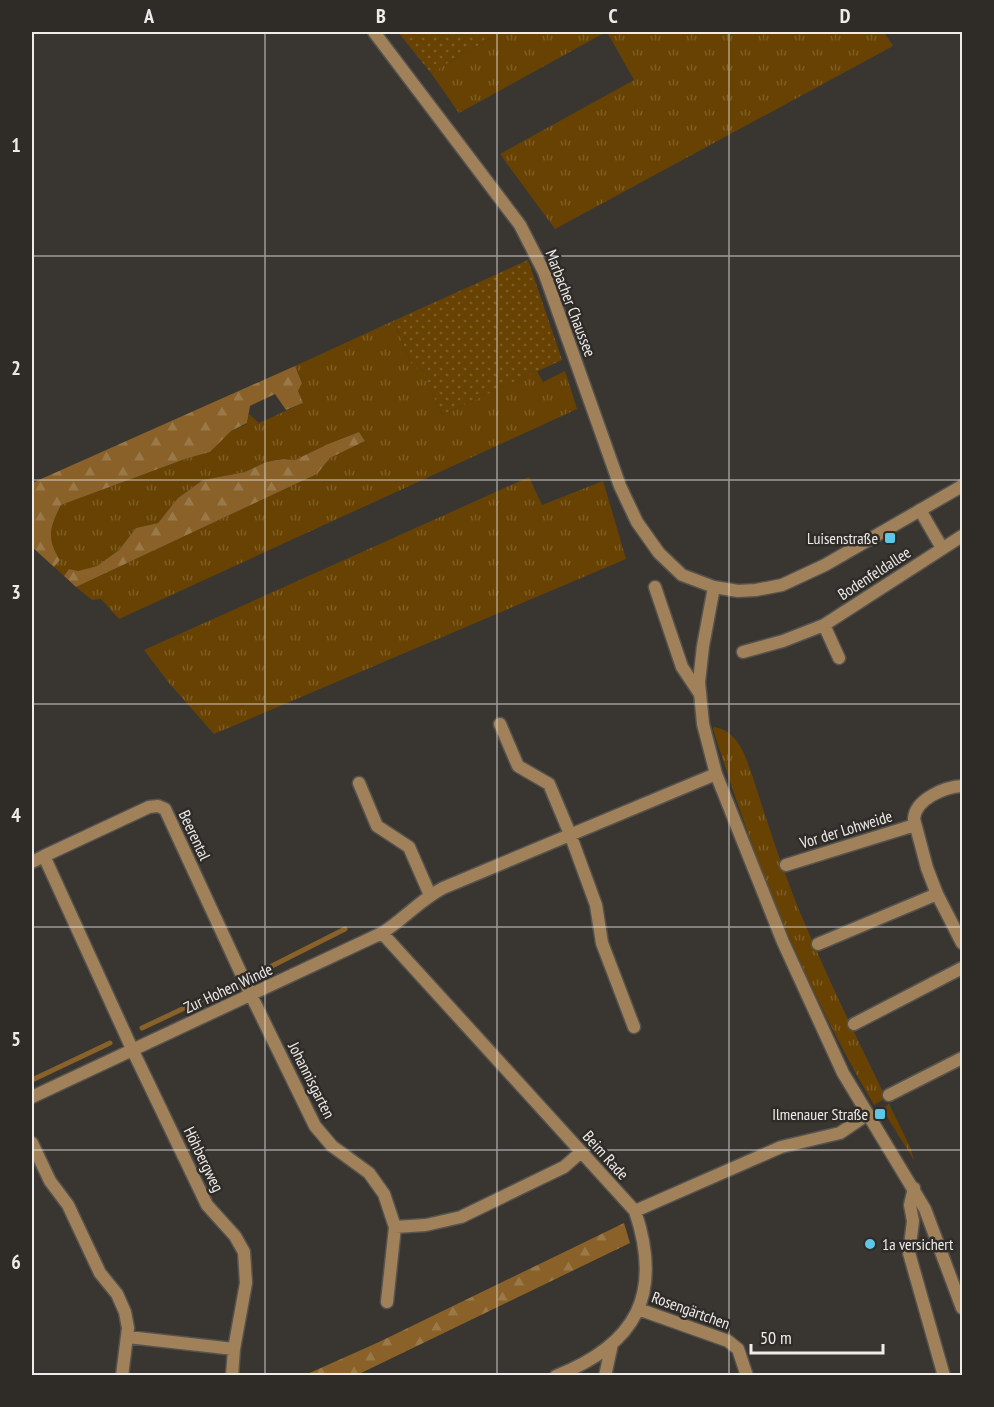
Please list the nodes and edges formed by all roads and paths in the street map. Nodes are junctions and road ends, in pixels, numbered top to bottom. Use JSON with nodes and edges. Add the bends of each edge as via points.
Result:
{"nodes":[{"id":1,"x":374,"y":32,"type":"edge"},
{"id":2,"x":963,"y":486,"type":"edge"},
{"id":3,"x":920,"y":510,"type":"junction"},
{"id":4,"x":963,"y":536,"type":"edge"},
{"id":5,"x":942,"y":548,"type":"junction"},
{"id":6,"x":655,"y":587,"type":"dead end"},
{"id":7,"x":714,"y":587,"type":"junction"},
{"id":8,"x":824,"y":625,"type":"junction"},
{"id":9,"x":743,"y":652,"type":"dead end"},
{"id":10,"x":839,"y":658,"type":"dead end"},
{"id":11,"x":700,"y":694,"type":"junction"},
{"id":12,"x":500,"y":724,"type":"dead end"},
{"id":13,"x":716,"y":774,"type":"junction"},
{"id":14,"x":358,"y":783,"type":"dead end"},
{"id":15,"x":963,"y":786,"type":"edge"},
{"id":16,"x":915,"y":825,"type":"junction"},
{"id":17,"x":570,"y":834,"type":"junction"},
{"id":18,"x":44,"y":856,"type":"junction"},
{"id":19,"x":32,"y":862,"type":"edge"},
{"id":20,"x":786,"y":865,"type":"dead end"},
{"id":21,"x":937,"y":894,"type":"junction"},
{"id":22,"x":430,"y":895,"type":"junction"},
{"id":23,"x":382,"y":933,"type":"junction"},
{"id":24,"x":963,"y":943,"type":"edge"},
{"id":25,"x":818,"y":944,"type":"dead end"},
{"id":26,"x":963,"y":968,"type":"edge"},
{"id":27,"x":251,"y":995,"type":"junction"},
{"id":28,"x":854,"y":1024,"type":"dead end"},
{"id":29,"x":634,"y":1027,"type":"dead end"},
{"id":30,"x":133,"y":1051,"type":"junction"},
{"id":31,"x":963,"y":1058,"type":"edge"},
{"id":32,"x":889,"y":1095,"type":"dead end"},
{"id":33,"x":32,"y":1098,"type":"edge"},
{"id":34,"x":868,"y":1114,"type":"junction"},
{"id":35,"x":32,"y":1143,"type":"edge"},
{"id":36,"x":581,"y":1152,"type":"junction"},
{"id":37,"x":914,"y":1188,"type":"junction"},
{"id":38,"x":635,"y":1211,"type":"junction"},
{"id":39,"x":395,"y":1227,"type":"junction"},
{"id":40,"x":387,"y":1302,"type":"dead end"},
{"id":41,"x":963,"y":1308,"type":"edge"},
{"id":42,"x":638,"y":1309,"type":"junction"},
{"id":43,"x":128,"y":1337,"type":"junction"},
{"id":44,"x":612,"y":1344,"type":"junction"},
{"id":45,"x":234,"y":1349,"type":"junction"},
{"id":46,"x":122,"y":1376,"type":"edge"},
{"id":47,"x":232,"y":1376,"type":"edge"},
{"id":48,"x":556,"y":1376,"type":"edge"},
{"id":49,"x":605,"y":1376,"type":"edge"},
{"id":50,"x":747,"y":1376,"type":"edge"},
{"id":51,"x":944,"y":1376,"type":"edge"}],
"edges":[{"from":1,"to":7,"type":"street","name":"Marbacher Chaussee","via":[[520,225],[544,272],[620,486],[637,522],[659,554],[682,575]]},
{"from":2,"to":3,"type":"street","name":"Bodenfeldallee"},
{"from":3,"to":5,"type":"street"},
{"from":3,"to":7,"type":"street","name":"Bodenfeldallee","via":[[782,585],[738,591]]},
{"from":4,"to":5,"type":"street","name":"Bodenfeldallee"},
{"from":5,"to":8,"type":"street","name":"Bodenfeldallee"},
{"from":6,"to":11,"type":"street","via":[[682,667]]},
{"from":7,"to":11,"type":"street","via":[[703,646]]},
{"from":8,"to":9,"type":"street","name":"Bodenfeldallee"},
{"from":8,"to":10,"type":"street"},
{"from":11,"to":13,"type":"street"},
{"from":12,"to":17,"type":"street","via":[[518,766],[549,784]]},
{"from":13,"to":17,"type":"street","name":"Zur Hohen Winde"},
{"from":13,"to":34,"type":"street","via":[[783,942],[843,1073]]},
{"from":14,"to":22,"type":"street","via":[[377,826],[409,847]]},
{"from":15,"to":16,"type":"street","name":"Vor der Lohweide","via":[[925,800],[914,813]]},
{"from":16,"to":20,"type":"street","name":"Vor der Lohweide"},
{"from":16,"to":21,"type":"street","name":"Vor der Lohweide"},
{"from":17,"to":22,"type":"street","name":"Zur Hohen Winde"},
{"from":17,"to":29,"type":"street","via":[[596,905],[602,943]]},
{"from":18,"to":19,"type":"street","name":"Beerental"},
{"from":18,"to":27,"type":"street","name":"Beerental","via":[[149,807],[165,809]]},
{"from":18,"to":30,"type":"street"},
{"from":21,"to":24,"type":"street","name":"Vor der Lohweide"},
{"from":21,"to":25,"type":"street"},
{"from":22,"to":23,"type":"street","name":"Zur Hohen Winde"},
{"from":23,"to":27,"type":"street","name":"Zur Hohen Winde"},
{"from":23,"to":36,"type":"street","name":"Beim Rade"},
{"from":26,"to":28,"type":"street"},
{"from":27,"to":30,"type":"street","name":"Zur Hohen Winde"},
{"from":27,"to":39,"type":"street","name":"Johannisgarten","via":[[315,1126],[332,1146],[369,1173],[390,1208]]},
{"from":30,"to":33,"type":"street","name":"Zur Hohen Winde"},
{"from":30,"to":45,"type":"street","name":"Höhbergweg","via":[[207,1205],[244,1252],[246,1283]]},
{"from":31,"to":32,"type":"street"},
{"from":34,"to":37,"type":"street"},
{"from":34,"to":38,"type":"street","via":[[840,1133],[781,1147]]},
{"from":35,"to":43,"type":"street","via":[[50,1181],[68,1205],[100,1273],[117,1294],[128,1322]]},
{"from":36,"to":38,"type":"street","name":"Beim Rade"},
{"from":36,"to":39,"type":"street","via":[[564,1167],[462,1217]]},
{"from":37,"to":41,"type":"street"},
{"from":37,"to":51,"type":"street","via":[[909,1253]]},
{"from":38,"to":42,"type":"street","via":[[647,1264],[645,1290]]},
{"from":39,"to":40,"type":"street","name":"Johannisgarten"},
{"from":42,"to":44,"type":"street","via":[[629,1327]]},
{"from":42,"to":50,"type":"street","name":"Rosengärtchen","via":[[728,1341],[738,1349]]},
{"from":43,"to":45,"type":"street"},
{"from":43,"to":46,"type":"street"},
{"from":44,"to":48,"type":"street","via":[[587,1362]]},
{"from":44,"to":49,"type":"street"},
{"from":45,"to":47,"type":"street","name":"Höhbergweg"}]}
